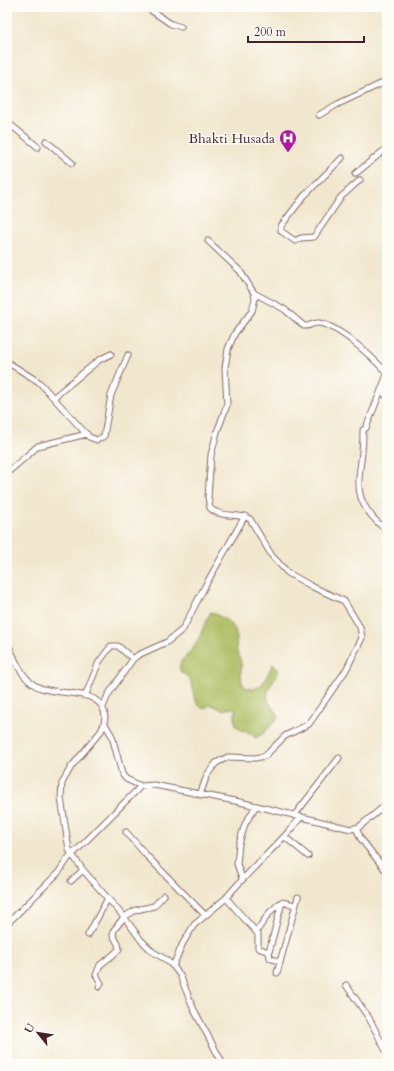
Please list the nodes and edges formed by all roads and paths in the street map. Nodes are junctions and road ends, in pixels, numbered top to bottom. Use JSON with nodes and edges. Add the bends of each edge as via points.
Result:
{"nodes":[{"id":1,"x":156,"y":7,"type":"edge"},
{"id":2,"x":181,"y":28,"type":"dead end"},
{"id":3,"x":387,"y":81,"type":"edge"},
{"id":4,"x":319,"y":115,"type":"dead end"},
{"id":5,"x":7,"y":122,"type":"edge"},
{"id":6,"x":46,"y":141,"type":"dead end"},
{"id":7,"x":38,"y":147,"type":"dead end"},
{"id":8,"x":387,"y":148,"type":"edge"},
{"id":9,"x":342,"y":158,"type":"dead end"},
{"id":10,"x":72,"y":163,"type":"dead end"},
{"id":11,"x":355,"y":174,"type":"dead end"},
{"id":12,"x":360,"y":180,"type":"dead end"},
{"id":13,"x":208,"y":241,"type":"dead end"},
{"id":14,"x":254,"y":293,"type":"junction"},
{"id":15,"x":111,"y":354,"type":"dead end"},
{"id":16,"x":128,"y":355,"type":"dead end"},
{"id":17,"x":7,"y":362,"type":"edge"},
{"id":18,"x":387,"y":374,"type":"edge"},
{"id":19,"x":382,"y":390,"type":"junction"},
{"id":20,"x":54,"y":397,"type":"junction"},
{"id":21,"x":387,"y":397,"type":"edge"},
{"id":22,"x":87,"y":434,"type":"junction"},
{"id":23,"x":7,"y":473,"type":"edge"},
{"id":24,"x":245,"y":516,"type":"junction"},
{"id":25,"x":387,"y":531,"type":"edge"},
{"id":26,"x":7,"y":642,"type":"edge"},
{"id":27,"x":133,"y":659,"type":"junction"},
{"id":28,"x":86,"y":694,"type":"junction"},
{"id":29,"x":103,"y":707,"type":"junction"},
{"id":30,"x":105,"y":724,"type":"junction"},
{"id":31,"x":339,"y":758,"type":"dead end"},
{"id":32,"x":141,"y":786,"type":"junction"},
{"id":33,"x":200,"y":795,"type":"junction"},
{"id":34,"x":387,"y":804,"type":"edge"},
{"id":35,"x":256,"y":806,"type":"junction"},
{"id":36,"x":294,"y":816,"type":"junction"},
{"id":37,"x":301,"y":817,"type":"junction"},
{"id":38,"x":356,"y":828,"type":"junction"},
{"id":39,"x":126,"y":832,"type":"dead end"},
{"id":40,"x":285,"y":836,"type":"junction"},
{"id":41,"x":72,"y":853,"type":"junction"},
{"id":42,"x":308,"y":856,"type":"dead end"},
{"id":43,"x":82,"y":870,"type":"junction"},
{"id":44,"x":387,"y":872,"type":"edge"},
{"id":45,"x":242,"y":878,"type":"junction"},
{"id":46,"x":71,"y":881,"type":"dead end"},
{"id":47,"x":164,"y":895,"type":"dead end"},
{"id":48,"x":298,"y":897,"type":"dead end"},
{"id":49,"x":226,"y":898,"type":"junction"},
{"id":50,"x":108,"y":900,"type":"junction"},
{"id":51,"x":282,"y":902,"type":"junction"},
{"id":52,"x":296,"y":905,"type":"junction"},
{"id":53,"x":205,"y":915,"type":"junction"},
{"id":54,"x":124,"y":917,"type":"junction"},
{"id":55,"x":7,"y":924,"type":"edge"},
{"id":56,"x":256,"y":932,"type":"junction"},
{"id":57,"x":88,"y":935,"type":"dead end"},
{"id":58,"x":269,"y":952,"type":"junction"},
{"id":59,"x":280,"y":962,"type":"junction"},
{"id":60,"x":173,"y":966,"type":"junction"},
{"id":61,"x":277,"y":973,"type":"dead end"},
{"id":62,"x":346,"y":985,"type":"dead end"},
{"id":63,"x":99,"y":987,"type":"dead end"},
{"id":64,"x":387,"y":1053,"type":"edge"},
{"id":65,"x":223,"y":1064,"type":"edge"}],
"edges":[{"from":1,"to":2,"type":"street","via":[[152,11]]},
{"from":3,"to":4,"type":"street"},
{"from":5,"to":7,"type":"street"},
{"from":6,"to":10,"type":"street"},
{"from":8,"to":11,"type":"street"},
{"from":9,"to":12,"type":"street","via":[[304,196],[281,226],[281,232],[295,241],[314,236],[341,197]]},
{"from":13,"to":14,"type":"street","via":[[240,271]]},
{"from":14,"to":18,"type":"street","via":[[284,309],[304,326],[320,323],[346,337],[369,355]]},
{"from":14,"to":24,"type":"street","via":[[252,311],[235,333],[228,349],[225,368],[227,405],[213,444],[208,492],[208,503],[212,510]]},
{"from":15,"to":20,"type":"street","via":[[99,360]]},
{"from":16,"to":22,"type":"street","via":[[111,395],[104,436],[97,440]]},
{"from":17,"to":20,"type":"street","via":[[34,378]]},
{"from":18,"to":19,"type":"street"},
{"from":19,"to":21,"type":"street"},
{"from":19,"to":25,"type":"street","via":[[363,430],[358,481],[360,499],[366,510]]},
{"from":20,"to":22,"type":"street"},
{"from":22,"to":23,"type":"street","via":[[38,446]]},
{"from":24,"to":27,"type":"street","via":[[183,629],[167,642]]},
{"from":24,"to":33,"type":"street","via":[[252,521],[272,556],[288,573],[344,601],[360,628],[362,638],[346,670],[308,724],[285,736],[265,756],[228,757],[216,763],[207,775]]},
{"from":26,"to":28,"type":"street","via":[[23,674],[33,684],[46,690]]},
{"from":27,"to":28,"type":"street","via":[[118,646],[111,646],[99,662]]},
{"from":27,"to":29,"type":"street"},
{"from":28,"to":29,"type":"street","via":[[97,699]]},
{"from":29,"to":30,"type":"street"},
{"from":30,"to":32,"type":"street","via":[[112,736],[122,774],[126,779]]},
{"from":30,"to":41,"type":"street","via":[[71,767],[60,790],[67,841]]},
{"from":31,"to":36,"type":"street"},
{"from":32,"to":33,"type":"street"},
{"from":32,"to":41,"type":"street"},
{"from":33,"to":35,"type":"street"},
{"from":34,"to":38,"type":"street"},
{"from":35,"to":36,"type":"street"},
{"from":35,"to":45,"type":"street","via":[[245,824],[239,844],[237,864]]},
{"from":36,"to":37,"type":"street"},
{"from":37,"to":38,"type":"street","via":[[344,828]]},
{"from":37,"to":40,"type":"street"},
{"from":38,"to":44,"type":"street"},
{"from":39,"to":53,"type":"street"},
{"from":40,"to":42,"type":"street"},
{"from":40,"to":45,"type":"street"},
{"from":41,"to":43,"type":"street"},
{"from":41,"to":55,"type":"street","via":[[58,873]]},
{"from":43,"to":46,"type":"street"},
{"from":43,"to":50,"type":"street"},
{"from":45,"to":49,"type":"street"},
{"from":47,"to":54,"type":"street","via":[[154,906],[136,910]]},
{"from":48,"to":52,"type":"street"},
{"from":49,"to":53,"type":"street"},
{"from":49,"to":56,"type":"street"},
{"from":50,"to":54,"type":"street"},
{"from":50,"to":57,"type":"street"},
{"from":51,"to":52,"type":"street"},
{"from":51,"to":56,"type":"street","via":[[270,912]]},
{"from":51,"to":58,"type":"street"},
{"from":52,"to":59,"type":"street"},
{"from":53,"to":60,"type":"street","via":[[187,934]]},
{"from":54,"to":60,"type":"street","via":[[153,952]]},
{"from":54,"to":63,"type":"street","via":[[113,934],[118,951],[96,971],[101,983]]},
{"from":56,"to":58,"type":"street","via":[[259,936],[257,948]]},
{"from":58,"to":59,"type":"street","via":[[270,958]]},
{"from":59,"to":61,"type":"street"},
{"from":60,"to":65,"type":"street","via":[[180,974],[192,1008]]},
{"from":62,"to":64,"type":"street","via":[[369,1018]]}]}
